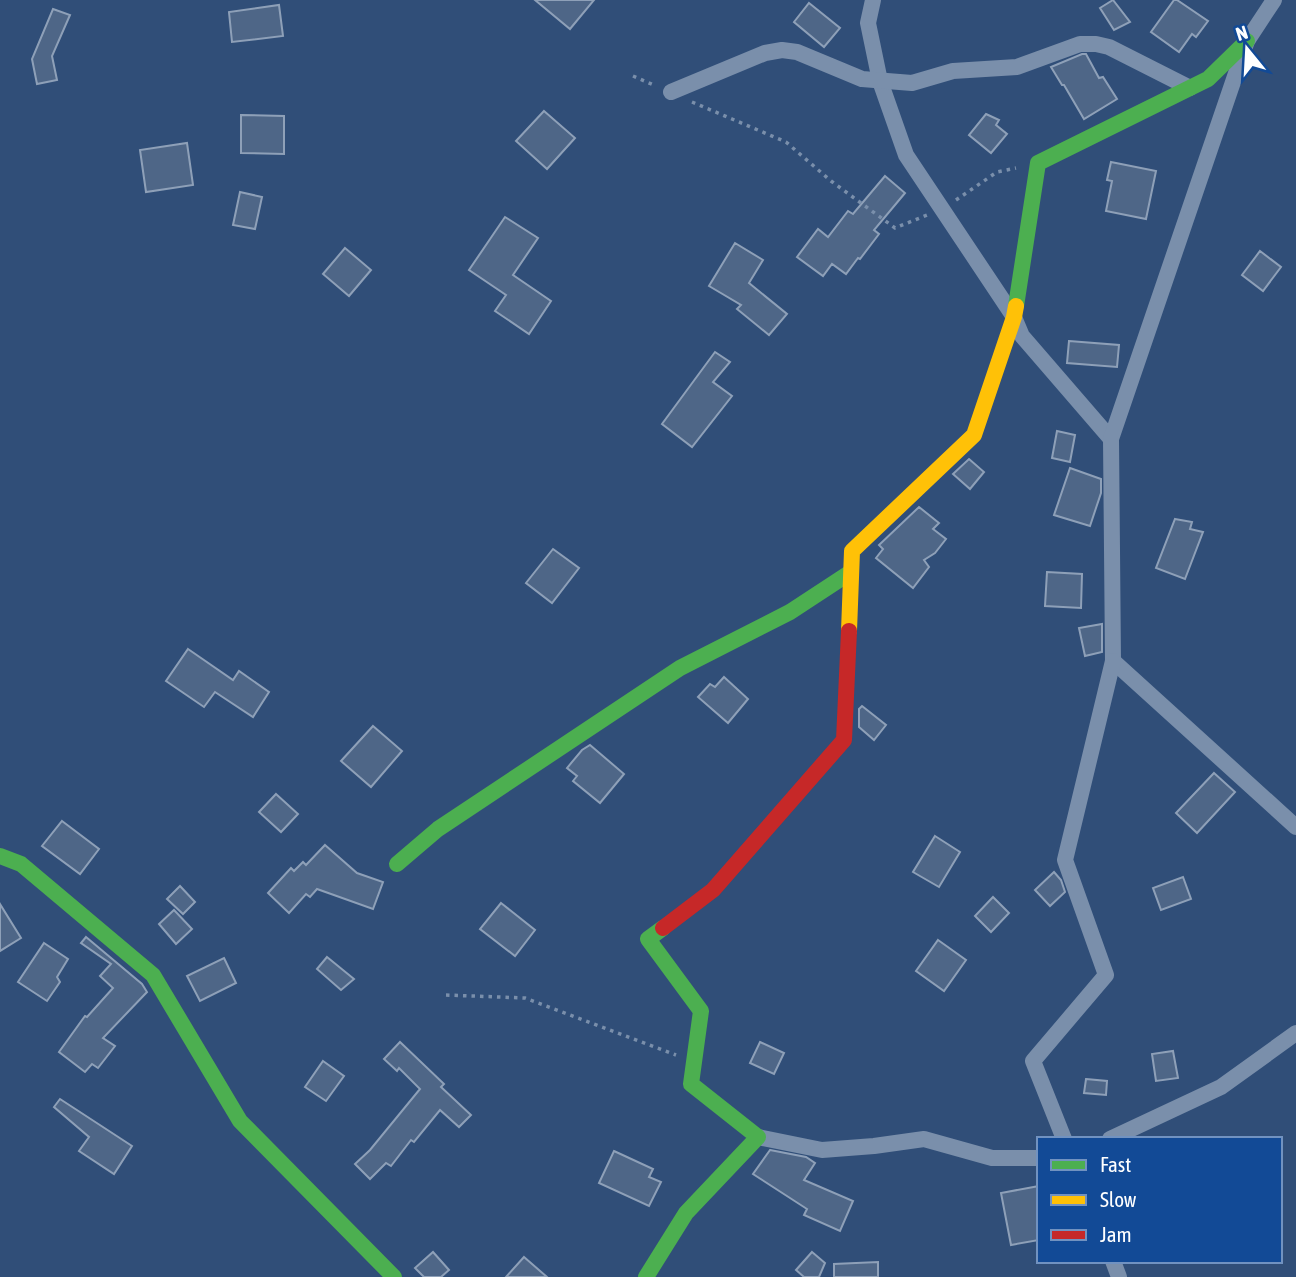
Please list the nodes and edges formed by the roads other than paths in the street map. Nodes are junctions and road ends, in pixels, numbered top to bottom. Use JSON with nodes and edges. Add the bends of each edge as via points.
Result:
{"nodes":[{"id":1,"x":873,"y":0,"type":"edge"},
{"id":2,"x":1274,"y":0,"type":"edge"},
{"id":3,"x":1247,"y":41,"type":"junction"},
{"id":4,"x":880,"y":81,"type":"junction"},
{"id":5,"x":1190,"y":88,"type":"junction"},
{"id":6,"x":671,"y":92,"type":"road end"},
{"id":7,"x":1014,"y":317,"type":"junction"},
{"id":8,"x":1111,"y":439,"type":"junction"},
{"id":9,"x":851,"y":572,"type":"junction"},
{"id":10,"x":1113,"y":661,"type":"junction"},
{"id":11,"x":1296,"y":827,"type":"edge"},
{"id":12,"x":1,"y":852,"type":"edge"},
{"id":13,"x":397,"y":864,"type":"dead end"},
{"id":14,"x":1296,"y":1033,"type":"edge"},
{"id":15,"x":758,"y":1137,"type":"junction"},
{"id":16,"x":1063,"y":1137,"type":"edge"},
{"id":17,"x":1114,"y":1137,"type":"edge"},
{"id":18,"x":1037,"y":1158,"type":"edge"},
{"id":19,"x":394,"y":1277,"type":"edge"},
{"id":20,"x":646,"y":1277,"type":"edge"}],
"edges":[{"from":1,"to":4,"type":"street","via":[[868,23]]},
{"from":2,"to":3,"type":"street"},
{"from":3,"to":5,"type":"street","via":[[1208,79]]},
{"from":3,"to":8,"type":"street"},
{"from":4,"to":5,"type":"street","via":[[912,83],[953,71],[1017,67],[1080,44],[1096,44]]},
{"from":4,"to":6,"type":"street","via":[[862,79],[782,50]]},
{"from":4,"to":7,"type":"street","via":[[905,155]]},
{"from":5,"to":7,"type":"street","via":[[1038,163]]},
{"from":7,"to":8,"type":"street","via":[[1022,336]]},
{"from":7,"to":9,"type":"street","via":[[974,435],[852,551]]},
{"from":8,"to":10,"type":"street"},
{"from":9,"to":13,"type":"street","via":[[790,612],[680,668],[438,829]]},
{"from":9,"to":15,"type":"street","via":[[844,740],[713,890],[648,939],[701,1011],[691,1084]]},
{"from":10,"to":11,"type":"street"},
{"from":10,"to":16,"type":"street","via":[[1065,860],[1106,975],[1033,1061]]},
{"from":12,"to":19,"type":"street","via":[[21,863],[153,975],[240,1121]]},
{"from":14,"to":17,"type":"street","via":[[1221,1087]]},
{"from":15,"to":18,"type":"street","via":[[822,1150],[924,1139],[992,1158]]},
{"from":15,"to":20,"type":"street","via":[[686,1213]]}]}
